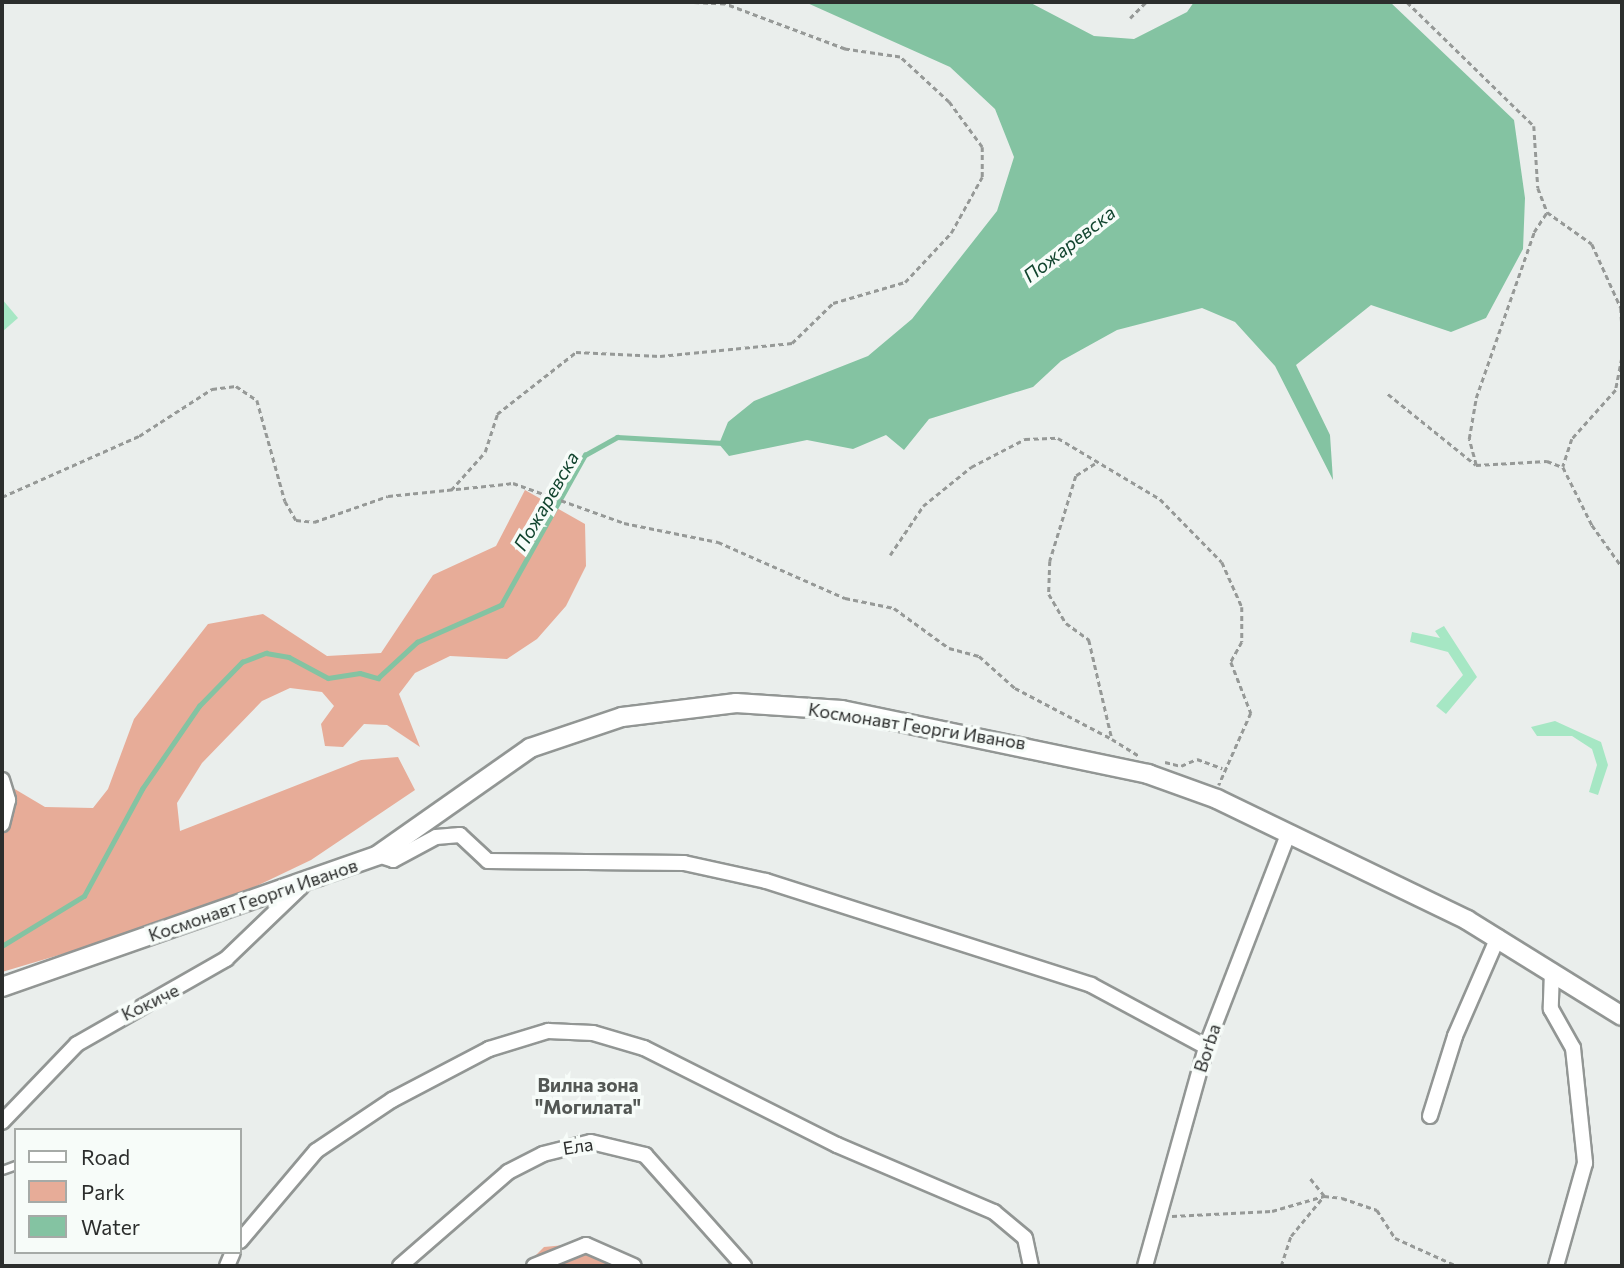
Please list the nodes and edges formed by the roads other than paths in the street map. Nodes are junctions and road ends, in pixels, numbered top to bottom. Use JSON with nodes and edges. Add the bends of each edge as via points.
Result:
{"nodes":[{"id":1,"x":2,"y":780,"type":"edge"},
{"id":2,"x":2,"y":824,"type":"edge"},
{"id":3,"x":1288,"y":835,"type":"junction"},
{"id":4,"x":378,"y":856,"type":"junction"},
{"id":5,"x":301,"y":887,"type":"junction"},
{"id":6,"x":1498,"y":937,"type":"junction"},
{"id":7,"x":1552,"y":971,"type":"junction"},
{"id":8,"x":2,"y":987,"type":"edge"},
{"id":9,"x":1622,"y":1016,"type":"edge"},
{"id":10,"x":1206,"y":1046,"type":"junction"},
{"id":11,"x":1430,"y":1116,"type":"dead end"},
{"id":12,"x":2,"y":1122,"type":"edge"},
{"id":13,"x":242,"y":1239,"type":"edge"},
{"id":14,"x":400,"y":1266,"type":"edge"},
{"id":15,"x":534,"y":1266,"type":"edge"},
{"id":16,"x":634,"y":1266,"type":"edge"},
{"id":17,"x":744,"y":1266,"type":"edge"},
{"id":18,"x":1031,"y":1266,"type":"edge"},
{"id":19,"x":1145,"y":1266,"type":"edge"},
{"id":20,"x":1556,"y":1266,"type":"edge"}],
"edges":[{"from":1,"to":2,"type":"street","via":[[8,800]]},
{"from":3,"to":4,"type":"street","name":"Космонавт Георги Иванов","via":[[1217,799],[1148,774],[1023,743],[842,710],[736,703],[622,718],[530,748]]},
{"from":3,"to":6,"type":"street","name":"Космонавт Георги Иванов"},
{"from":3,"to":10,"type":"street","name":"Borba"},
{"from":4,"to":5,"type":"street","name":"Космонавт Георги Иванов"},
{"from":4,"to":10,"type":"street","via":[[393,860],[436,837],[460,835],[488,861],[684,863],[766,881],[1091,985]]},
{"from":5,"to":8,"type":"street","name":"Космонавт Георги Иванов"},
{"from":5,"to":12,"type":"street","name":"Кокиче","via":[[226,959],[77,1044]]},
{"from":6,"to":7,"type":"street","name":"Космонавт Георги Иванов"},
{"from":6,"to":11,"type":"street","via":[[1455,1036]]},
{"from":7,"to":9,"type":"street","name":"Космонавт Георги Иванов"},
{"from":7,"to":20,"type":"street","via":[[1551,1009],[1573,1048],[1586,1163]]},
{"from":10,"to":19,"type":"street","name":"Borba"},
{"from":13,"to":18,"type":"street","via":[[316,1151],[393,1100],[489,1049],[548,1031],[593,1033],[644,1048],[836,1145],[993,1212],[1025,1238]]},
{"from":14,"to":17,"type":"street","name":"Ела","via":[[508,1172],[542,1154],[592,1142],[645,1155]]},
{"from":15,"to":16,"type":"street","via":[[586,1245]]}]}
